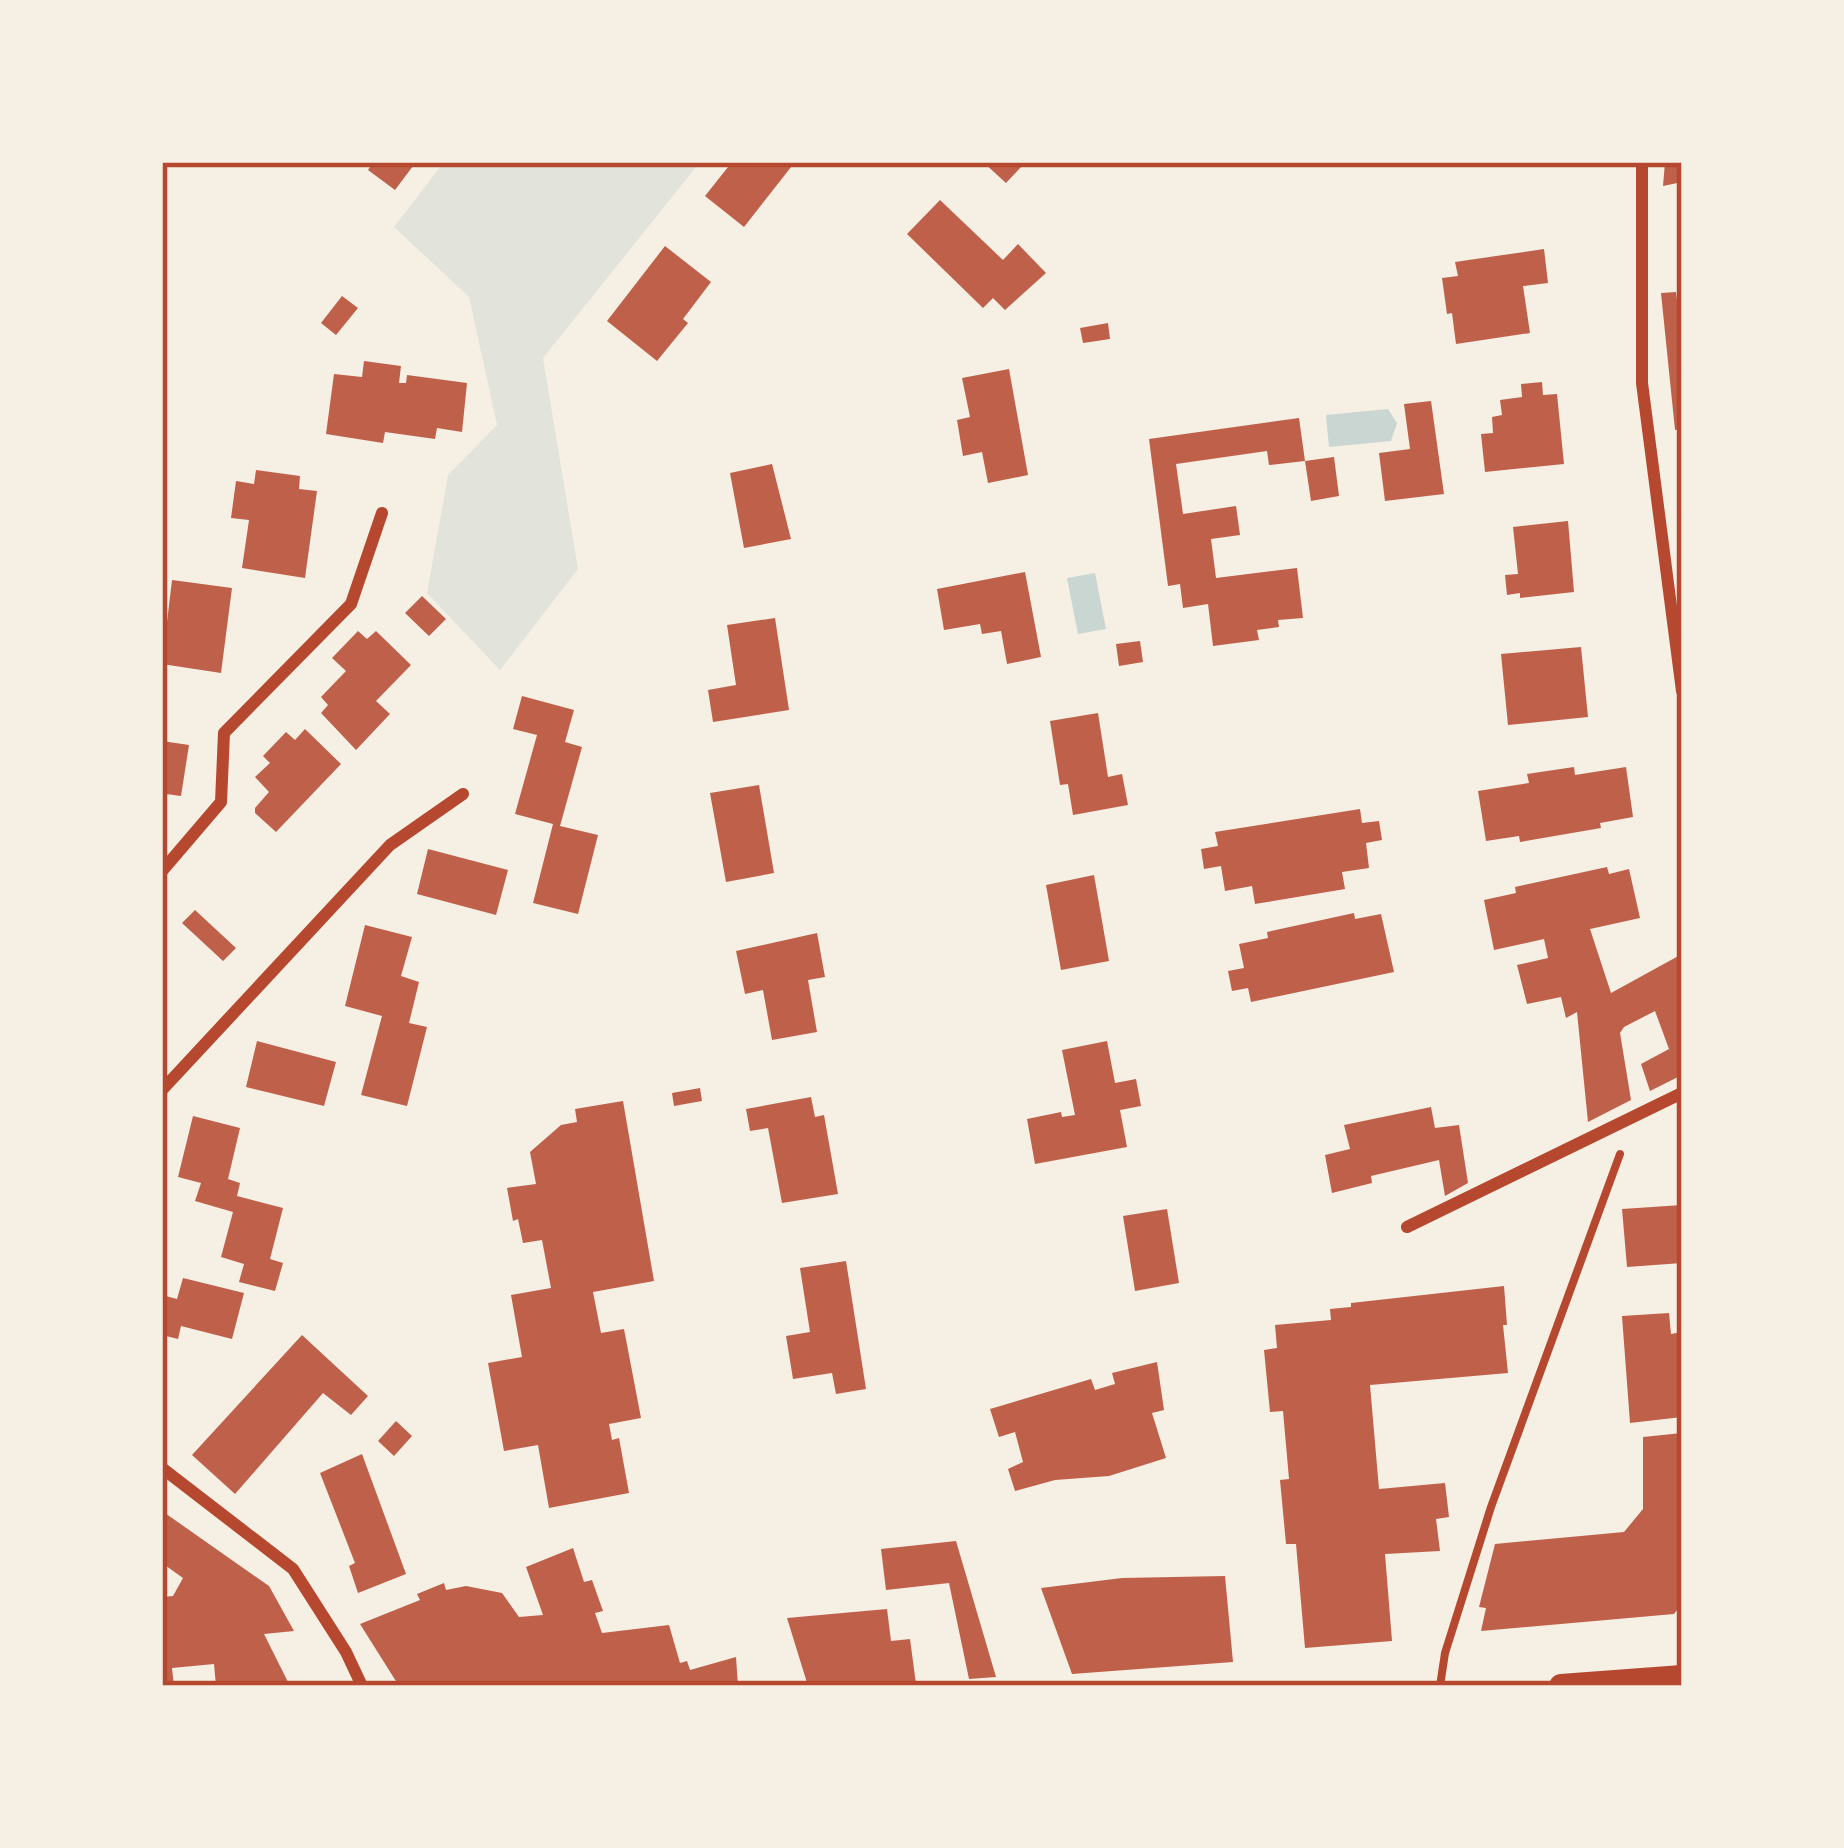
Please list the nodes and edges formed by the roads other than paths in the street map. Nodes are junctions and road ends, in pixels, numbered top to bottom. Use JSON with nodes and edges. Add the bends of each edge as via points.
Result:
{"nodes":[{"id":1,"x":1642,"y":162,"type":"edge"},
{"id":2,"x":382,"y":513,"type":"dead end"},
{"id":3,"x":1682,"y":691,"type":"edge"},
{"id":4,"x":463,"y":794,"type":"dead end"},
{"id":5,"x":162,"y":871,"type":"edge"},
{"id":6,"x":162,"y":1090,"type":"edge"},
{"id":7,"x":1682,"y":1093,"type":"edge"},
{"id":8,"x":1407,"y":1227,"type":"dead end"},
{"id":9,"x":162,"y":1468,"type":"edge"},
{"id":10,"x":1682,"y":1677,"type":"edge"},
{"id":11,"x":362,"y":1686,"type":"edge"},
{"id":12,"x":1561,"y":1686,"type":"edge"}],
"edges":[{"from":1,"to":3,"type":"street","via":[[1642,383]]},
{"from":2,"to":5,"type":"street","via":[[351,604],[224,733],[221,802]]},
{"from":4,"to":6,"type":"street","via":[[390,845]]},
{"from":7,"to":8,"type":"street"},
{"from":9,"to":11,"type":"street","via":[[293,1569]]},
{"from":10,"to":12,"type":"main road"}]}
